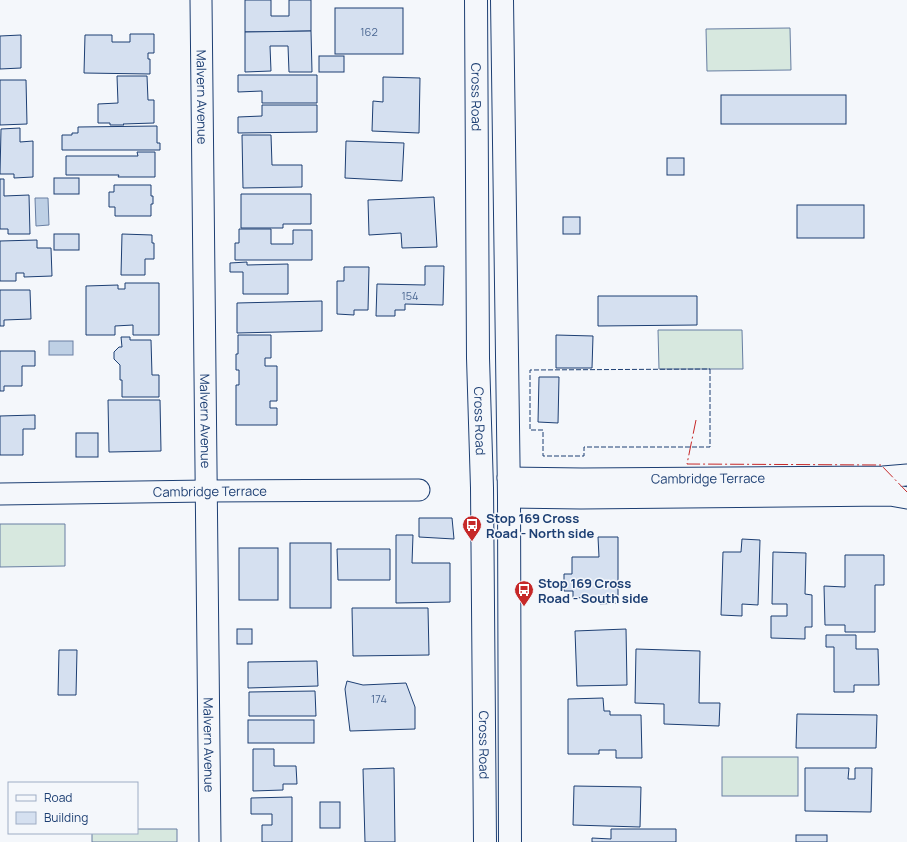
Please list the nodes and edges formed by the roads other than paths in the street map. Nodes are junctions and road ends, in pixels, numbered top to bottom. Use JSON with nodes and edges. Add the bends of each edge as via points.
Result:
{"nodes":[{"id":1,"x":201,"y":0,"type":"edge"},
{"id":2,"x":476,"y":0,"type":"edge"},
{"id":3,"x":502,"y":0,"type":"edge"},
{"id":4,"x":907,"y":474,"type":"edge"},
{"id":5,"x":907,"y":478,"type":"edge"},
{"id":6,"x":508,"y":487,"type":"junction"},
{"id":7,"x":847,"y":487,"type":"junction"},
{"id":8,"x":482,"y":488,"type":"junction"},
{"id":9,"x":419,"y":490,"type":"dead end"},
{"id":10,"x":206,"y":491,"type":"junction"},
{"id":11,"x":907,"y":493,"type":"edge"},
{"id":12,"x":0,"y":494,"type":"edge"},
{"id":13,"x":907,"y":498,"type":"edge"},
{"id":14,"x":210,"y":842,"type":"edge"},
{"id":15,"x":485,"y":842,"type":"edge"},
{"id":16,"x":510,"y":842,"type":"edge"}],
"edges":[{"from":1,"to":10,"type":"street","name":"Malvern Avenue"},
{"from":2,"to":8,"type":"highway","name":"Cross Road","via":[[478,358]]},
{"from":3,"to":6,"type":"highway","name":"Cross Road"},
{"from":4,"to":7,"type":"street","name":"Cambridge Terrace","via":[[883,477]]},
{"from":5,"to":11,"type":"street"},
{"from":6,"to":7,"type":"street","name":"Cambridge Terrace","via":[[582,479],[699,487]]},
{"from":6,"to":8,"type":"highway"},
{"from":6,"to":16,"type":"highway","name":"Cross Road"},
{"from":7,"to":13,"type":"street","name":"Cambridge Terrace"},
{"from":8,"to":15,"type":"highway","name":"Cross Road"},
{"from":9,"to":10,"type":"street","name":"Cambridge Terrace"},
{"from":10,"to":12,"type":"street","name":"Cambridge Terrace"},
{"from":10,"to":14,"type":"street","name":"Malvern Avenue"}]}
